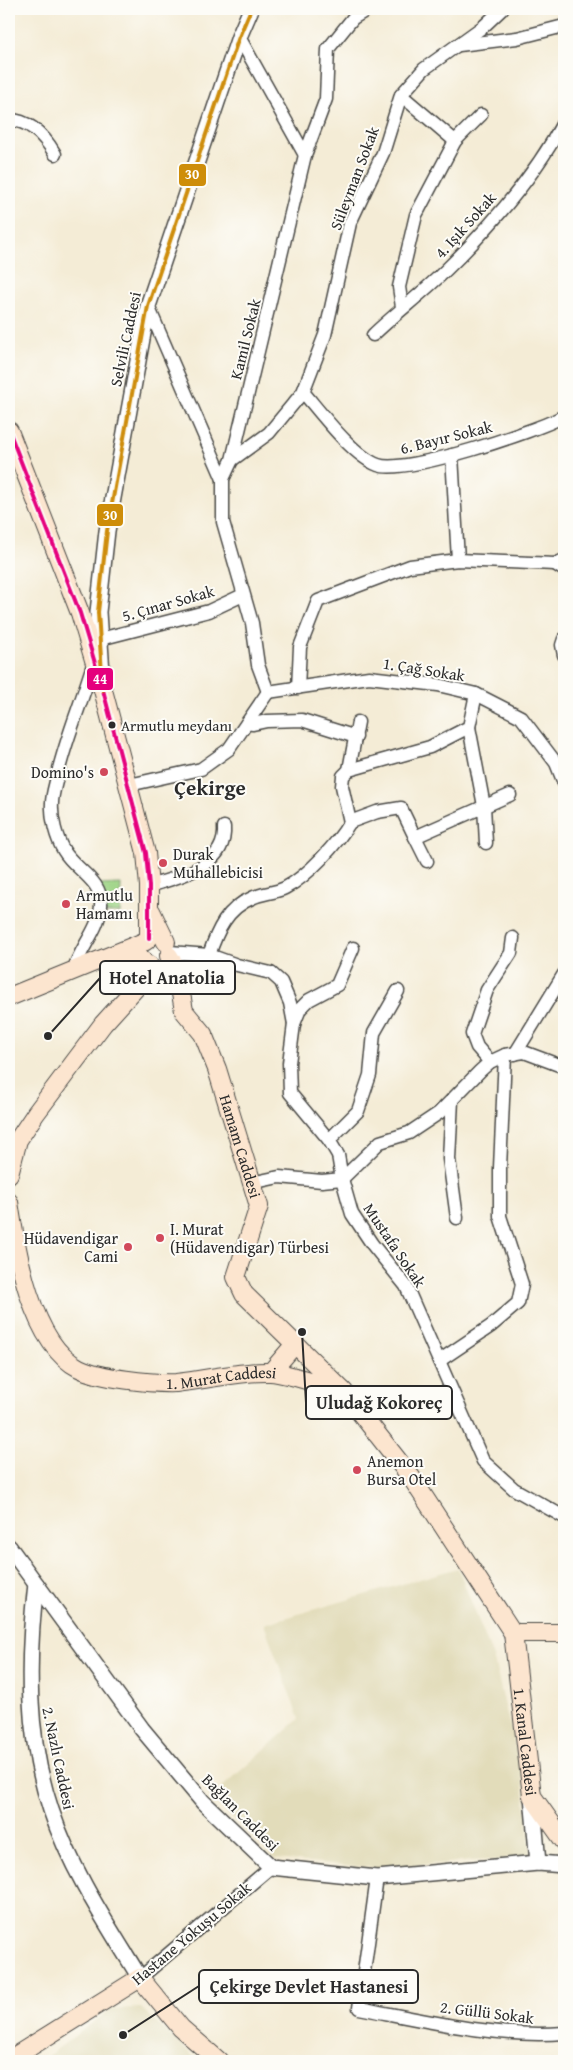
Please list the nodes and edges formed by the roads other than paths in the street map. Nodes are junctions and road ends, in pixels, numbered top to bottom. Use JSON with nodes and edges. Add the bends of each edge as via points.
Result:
{"nodes":[{"id":1,"x":251,"y":9,"type":"edge"},
{"id":2,"x":368,"y":9,"type":"edge"},
{"id":3,"x":502,"y":9,"type":"edge"},
{"id":4,"x":564,"y":26,"type":"edge"},
{"id":5,"x":239,"y":37,"type":"junction"},
{"id":6,"x":459,"y":45,"type":"junction"},
{"id":7,"x":401,"y":94,"type":"junction"},
{"id":8,"x":482,"y":115,"type":"dead end"},
{"id":9,"x":9,"y":120,"type":"edge"},
{"id":10,"x":564,"y":121,"type":"edge"},
{"id":11,"x":455,"y":141,"type":"junction"},
{"id":12,"x":55,"y":154,"type":"dead end"},
{"id":13,"x":305,"y":155,"type":"junction"},
{"id":14,"x":148,"y":306,"type":"junction"},
{"id":15,"x":402,"y":307,"type":"junction"},
{"id":16,"x":373,"y":335,"type":"dead end"},
{"id":17,"x":302,"y":392,"type":"junction"},
{"id":18,"x":564,"y":417,"type":"edge"},
{"id":19,"x":9,"y":431,"type":"edge"},
{"id":20,"x":564,"y":431,"type":"edge"},
{"id":21,"x":452,"y":455,"type":"junction"},
{"id":22,"x":232,"y":460,"type":"junction"},
{"id":23,"x":223,"y":479,"type":"junction"},
{"id":24,"x":458,"y":560,"type":"junction"},
{"id":25,"x":561,"y":565,"type":"edge"},
{"id":26,"x":243,"y":595,"type":"junction"},
{"id":27,"x":100,"y":639,"type":"junction"},
{"id":28,"x":564,"y":639,"type":"edge"},
{"id":29,"x":564,"y":655,"type":"edge"},
{"id":30,"x":95,"y":659,"type":"junction"},
{"id":31,"x":298,"y":688,"type":"junction"},
{"id":32,"x":104,"y":690,"type":"junction"},
{"id":33,"x":268,"y":692,"type":"junction"},
{"id":34,"x":476,"y":694,"type":"junction"},
{"id":35,"x":358,"y":722,"type":"dead end"},
{"id":36,"x":247,"y":723,"type":"junction"},
{"id":37,"x":469,"y":727,"type":"junction"},
{"id":38,"x":356,"y":737,"type":"junction"},
{"id":39,"x":349,"y":770,"type":"junction"},
{"id":40,"x":564,"y":783,"type":"edge"},
{"id":41,"x":129,"y":785,"type":"junction"},
{"id":42,"x":510,"y":795,"type":"dead end"},
{"id":43,"x":484,"y":806,"type":"junction"},
{"id":44,"x":350,"y":822,"type":"junction"},
{"id":45,"x":224,"y":827,"type":"dead end"},
{"id":46,"x":415,"y":837,"type":"junction"},
{"id":47,"x":486,"y":843,"type":"dead end"},
{"id":48,"x":427,"y":862,"type":"dead end"},
{"id":49,"x":149,"y":886,"type":"junction"},
{"id":50,"x":513,"y":938,"type":"dead end"},
{"id":51,"x":160,"y":946,"type":"junction"},
{"id":52,"x":353,"y":948,"type":"dead end"},
{"id":53,"x":209,"y":954,"type":"junction"},
{"id":54,"x":146,"y":962,"type":"junction"},
{"id":55,"x":72,"y":972,"type":"junction"},
{"id":56,"x":564,"y":974,"type":"edge"},
{"id":57,"x":398,"y":991,"type":"dead end"},
{"id":58,"x":9,"y":997,"type":"edge"},
{"id":59,"x":559,"y":997,"type":"edge"},
{"id":60,"x":294,"y":1024,"type":"junction"},
{"id":61,"x":510,"y":1054,"type":"junction"},
{"id":62,"x":490,"y":1062,"type":"junction"},
{"id":63,"x":564,"y":1067,"type":"edge"},
{"id":64,"x":452,"y":1100,"type":"junction"},
{"id":65,"x":329,"y":1140,"type":"junction"},
{"id":66,"x":9,"y":1174,"type":"edge"},
{"id":67,"x":342,"y":1179,"type":"junction"},
{"id":68,"x":251,"y":1183,"type":"junction"},
{"id":69,"x":9,"y":1202,"type":"edge"},
{"id":70,"x":457,"y":1218,"type":"dead end"},
{"id":71,"x":295,"y":1344,"type":"junction"},
{"id":72,"x":439,"y":1361,"type":"junction"},
{"id":73,"x":271,"y":1372,"type":"junction"},
{"id":74,"x":344,"y":1392,"type":"junction"},
{"id":75,"x":564,"y":1517,"type":"edge"},
{"id":76,"x":9,"y":1547,"type":"edge"},
{"id":77,"x":36,"y":1584,"type":"junction"},
{"id":78,"x":513,"y":1633,"type":"junction"},
{"id":79,"x":564,"y":1633,"type":"edge"},
{"id":80,"x":532,"y":1796,"type":"junction"},
{"id":81,"x":564,"y":1841,"type":"edge"},
{"id":82,"x":538,"y":1863,"type":"junction"},
{"id":83,"x":564,"y":1865,"type":"edge"},
{"id":84,"x":271,"y":1866,"type":"junction"},
{"id":85,"x":377,"y":1878,"type":"junction"},
{"id":86,"x":140,"y":1978,"type":"junction"},
{"id":87,"x":564,"y":2033,"type":"edge"},
{"id":88,"x":9,"y":2060,"type":"edge"},
{"id":89,"x":219,"y":2061,"type":"edge"}],
"edges":[{"from":1,"to":5,"type":"street","name":"Selvili Caddesi"},
{"from":2,"to":13,"type":"street","name":"Kamil Sokak","via":[[353,18],[328,49],[326,99]]},
{"from":3,"to":6,"type":"street","name":"Süleyman Sokak"},
{"from":4,"to":6,"type":"street","via":[[517,38]]},
{"from":5,"to":13,"type":"street"},
{"from":5,"to":14,"type":"street","name":"Selvili Caddesi"},
{"from":6,"to":7,"type":"street","name":"Süleyman Sokak","via":[[424,69]]},
{"from":7,"to":11,"type":"street"},
{"from":7,"to":17,"type":"street","name":"Süleyman Sokak","via":[[383,153],[350,223],[325,335]]},
{"from":8,"to":11,"type":"street"},
{"from":9,"to":12,"type":"street","via":[[30,126],[47,141]]},
{"from":10,"to":15,"type":"street","name":"4. Işık Sokak","via":[[528,177],[482,232],[446,270]]},
{"from":11,"to":15,"type":"street","via":[[416,215],[399,287]]},
{"from":13,"to":22,"type":"street","name":"Kamil Sokak"},
{"from":14,"to":23,"type":"street"},
{"from":14,"to":27,"type":"street","name":"Selvili Caddesi","via":[[107,531],[98,612]]},
{"from":15,"to":16,"type":"street","name":"4. Işık Sokak"},
{"from":17,"to":21,"type":"street","name":"6. Bayır Sokak","via":[[348,444],[379,466],[400,467]]},
{"from":17,"to":22,"type":"street","name":"Süleyman Sokak","via":[[269,433]]},
{"from":18,"to":20,"type":"street"},
{"from":18,"to":21,"type":"street","name":"6. Bayır Sokak"},
{"from":19,"to":30,"type":"main road"},
{"from":21,"to":24,"type":"street"},
{"from":22,"to":23,"type":"street","name":"Kamil Sokak"},
{"from":23,"to":26,"type":"street","name":"Kamil Sokak","via":[[223,522]]},
{"from":24,"to":25,"type":"street"},
{"from":24,"to":31,"type":"street","via":[[410,566],[318,601],[300,647]]},
{"from":26,"to":27,"type":"street","name":"5. Çınar Sokak","via":[[209,611]]},
{"from":26,"to":33,"type":"street","name":"Kamil Sokak","via":[[252,623],[258,665]]},
{"from":27,"to":32,"type":"street","name":"Selvili Caddesi"},
{"from":28,"to":29,"type":"street"},
{"from":30,"to":32,"type":"main road"},
{"from":30,"to":55,"type":"street","via":[[64,749],[52,803],[54,824],[64,851],[92,880],[99,892],[101,906],[98,921],[76,958]]},
{"from":31,"to":33,"type":"street","name":"1. Çağ Sokak"},
{"from":31,"to":34,"type":"street","name":"1. Çağ Sokak","via":[[369,678],[438,685]]},
{"from":32,"to":41,"type":"main road"},
{"from":33,"to":36,"type":"street"},
{"from":34,"to":37,"type":"street"},
{"from":34,"to":40,"type":"street","name":"1. Çağ Sokak","via":[[521,718],[556,763]]},
{"from":35,"to":38,"type":"street"},
{"from":36,"to":38,"type":"street","via":[[302,720]]},
{"from":36,"to":41,"type":"street","via":[[229,749],[201,769]]},
{"from":37,"to":39,"type":"street","via":[[430,747]]},
{"from":37,"to":43,"type":"street"},
{"from":38,"to":39,"type":"street"},
{"from":39,"to":44,"type":"street","via":[[343,776],[342,786]]},
{"from":41,"to":49,"type":"main road","via":[[146,853]]},
{"from":42,"to":43,"type":"street"},
{"from":43,"to":46,"type":"street"},
{"from":43,"to":47,"type":"street"},
{"from":44,"to":46,"type":"street","via":[[401,808]]},
{"from":44,"to":53,"type":"street","via":[[341,837],[285,888],[250,898],[235,908],[219,927]]},
{"from":45,"to":49,"type":"street","via":[[225,838],[215,854],[197,871]]},
{"from":46,"to":48,"type":"street"},
{"from":49,"to":51,"type":"main road","via":[[149,906]]},
{"from":50,"to":62,"type":"street","via":[[511,953],[487,990],[472,1034],[477,1048]]},
{"from":51,"to":53,"type":"street","name":"Mustafa Sokak"},
{"from":51,"to":54,"type":"main road","via":[[141,949]]},
{"from":51,"to":54,"type":"main road","via":[[159,966]]},
{"from":51,"to":55,"type":"main road"},
{"from":51,"to":68,"type":"main road","name":"Hamam Caddesi","via":[[177,970],[184,1011],[203,1034],[217,1070]]},
{"from":52,"to":60,"type":"street","via":[[337,984],[309,1000],[300,1009]]},
{"from":53,"to":60,"type":"street","name":"Mustafa Sokak","via":[[271,973],[282,982]]},
{"from":54,"to":55,"type":"main road"},
{"from":54,"to":66,"type":"main road","via":[[141,982],[103,1024],[18,1140]]},
{"from":55,"to":58,"type":"main road"},
{"from":56,"to":59,"type":"street"},
{"from":57,"to":65,"type":"street","via":[[374,1033],[370,1075],[358,1111]]},
{"from":59,"to":61,"type":"street"},
{"from":60,"to":65,"type":"street","name":"Mustafa Sokak","via":[[290,1093]]},
{"from":61,"to":62,"type":"street"},
{"from":61,"to":63,"type":"street","via":[[524,1052]]},
{"from":61,"to":72,"type":"street","via":[[500,1159],[500,1216],[522,1284],[518,1303],[491,1326]]},
{"from":62,"to":64,"type":"street"},
{"from":64,"to":67,"type":"street","via":[[409,1133],[380,1142]]},
{"from":64,"to":70,"type":"street","via":[[448,1159]]},
{"from":65,"to":67,"type":"street","name":"Mustafa Sokak","via":[[338,1155]]},
{"from":67,"to":68,"type":"street","via":[[322,1181],[279,1177]]},
{"from":67,"to":72,"type":"street","name":"Mustafa Sokak","via":[[352,1214],[406,1286]]},
{"from":68,"to":71,"type":"main road","name":"Hamam Caddesi","via":[[258,1206],[236,1277],[244,1294]]},
{"from":69,"to":73,"type":"main road","name":"1. Murat Caddesi","via":[[16,1255],[39,1323],[58,1350],[78,1368],[117,1378],[174,1383]]},
{"from":71,"to":73,"type":"main road"},
{"from":71,"to":74,"type":"main road","name":"Hamam Caddesi"},
{"from":72,"to":75,"type":"street","name":"Mustafa Sokak","via":[[483,1461],[514,1489]]},
{"from":73,"to":74,"type":"main road","name":"1. Murat Caddesi"},
{"from":74,"to":78,"type":"main road","via":[[411,1478]]},
{"from":76,"to":77,"type":"street","name":"Bağlan Caddesi"},
{"from":77,"to":84,"type":"street","name":"Bağlan Caddesi","via":[[155,1743],[204,1802]]},
{"from":77,"to":86,"type":"street","name":"2. Nazlı Caddesi","via":[[29,1640],[30,1706],[38,1760],[51,1810],[90,1896]]},
{"from":78,"to":79,"type":"main road"},
{"from":78,"to":80,"type":"main road","name":"1. Kanal Caddesi"},
{"from":80,"to":81,"type":"main road","name":"1. Kanal Caddesi"},
{"from":80,"to":82,"type":"street"},
{"from":82,"to":83,"type":"street","name":"Bağlan Caddesi"},
{"from":82,"to":85,"type":"street","name":"Bağlan Caddesi"},
{"from":84,"to":85,"type":"street","name":"Bağlan Caddesi"},
{"from":84,"to":86,"type":"street","name":"Hastane Yokuşu Sokak"},
{"from":85,"to":87,"type":"street","name":"2. Güllü Sokak","via":[[359,2008],[456,2026],[544,2035]]},
{"from":86,"to":88,"type":"main road","name":"Hastane Yokuşu Sokak"},
{"from":86,"to":89,"type":"main road","via":[[181,2028]]}]}
